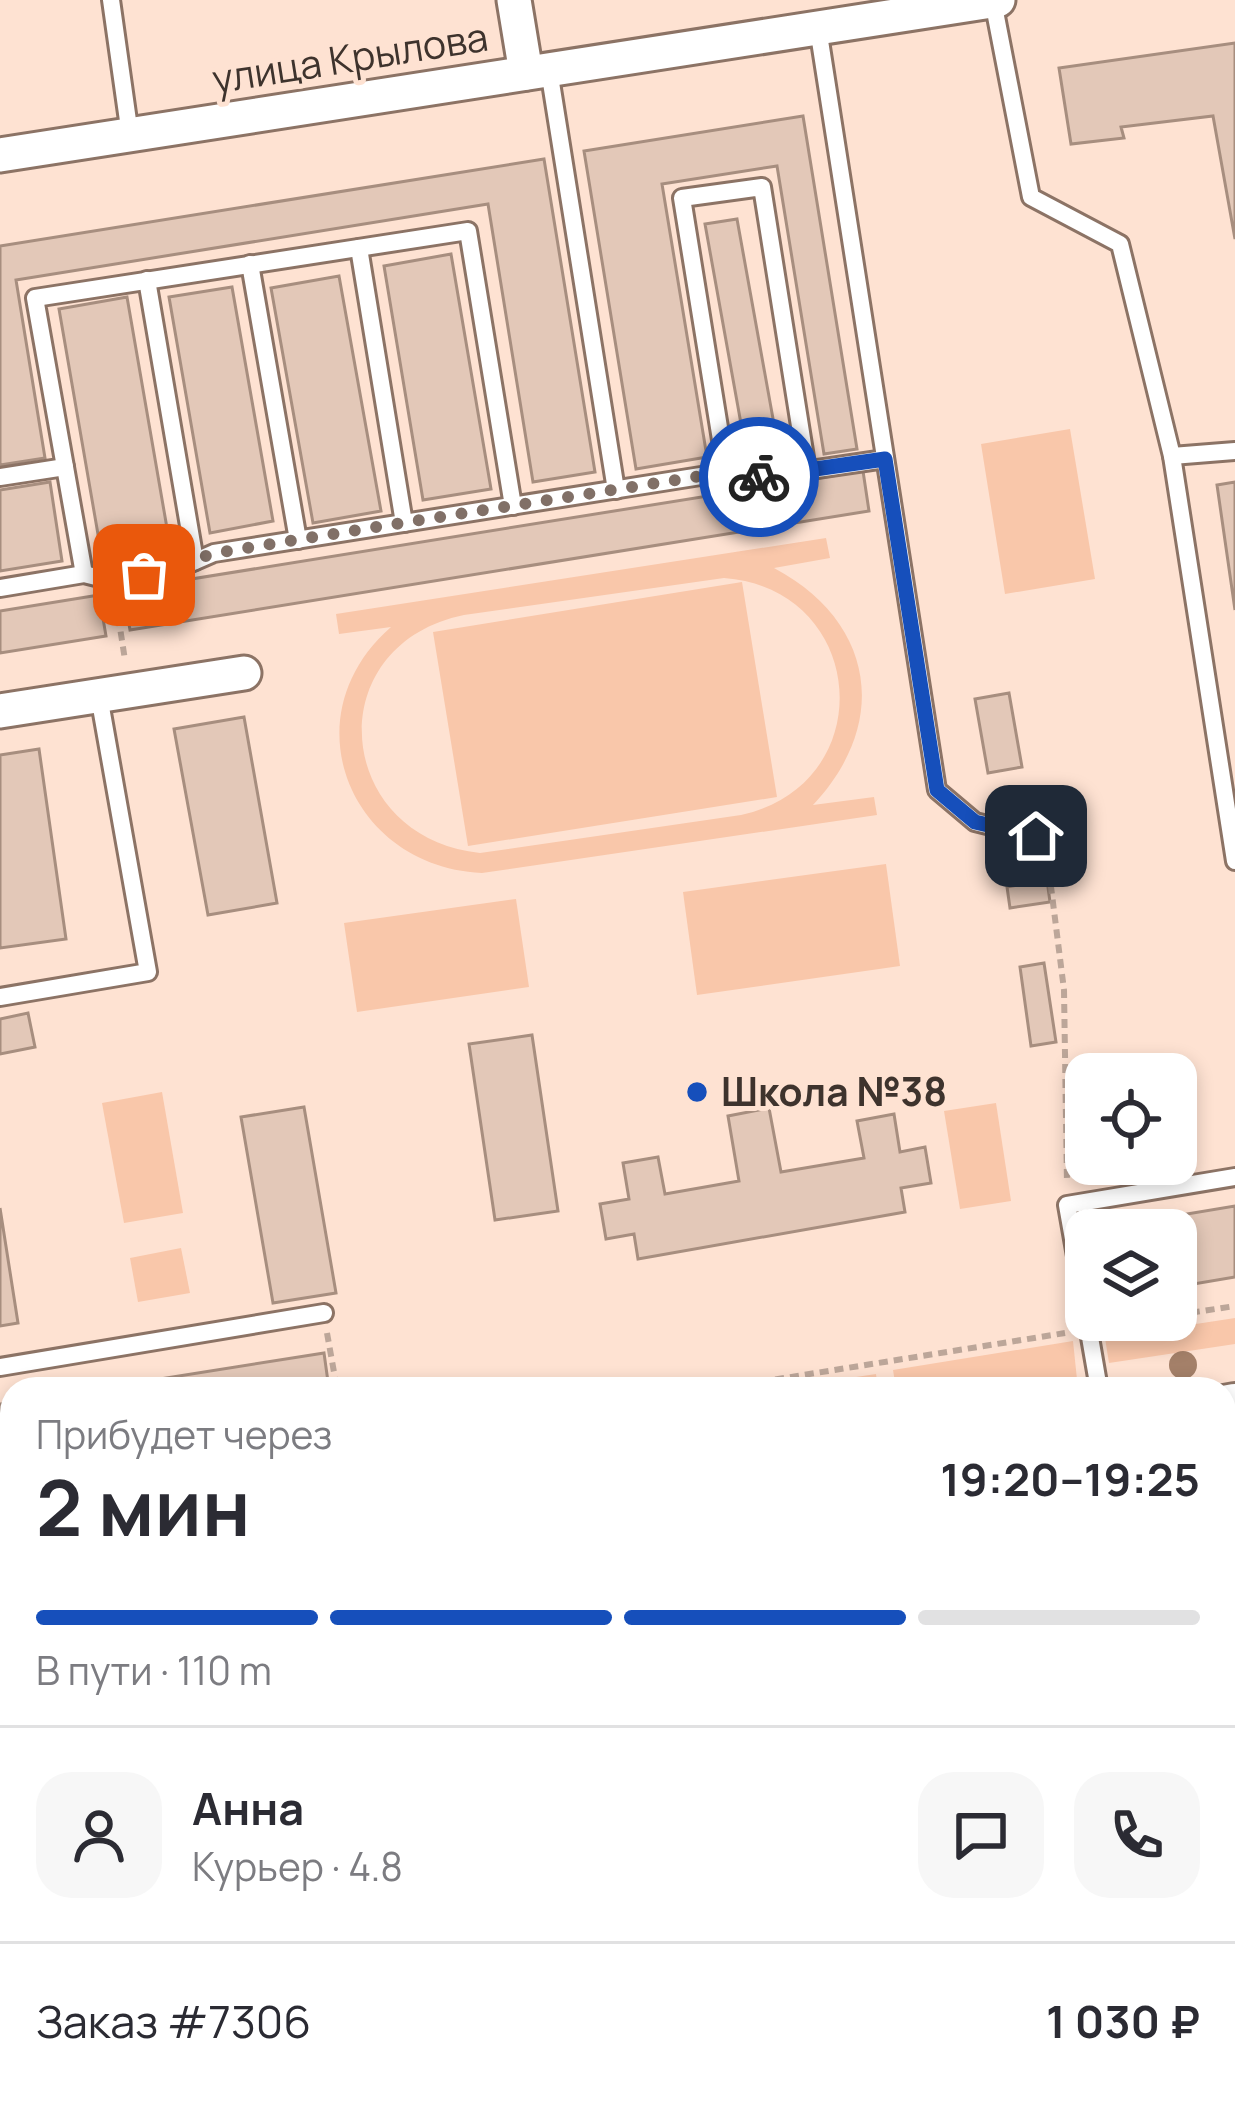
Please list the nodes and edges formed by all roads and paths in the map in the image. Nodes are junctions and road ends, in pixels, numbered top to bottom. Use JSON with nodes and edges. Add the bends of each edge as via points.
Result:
{"nodes":[{"id":1,"x":111,"y":0,"type":"edge"},
{"id":2,"x":514,"y":0,"type":"edge"},
{"id":3,"x":996,"y":0,"type":"edge"},
{"id":4,"x":870,"y":10,"type":"edge"},
{"id":5,"x":818,"y":28,"type":"junction"},
{"id":6,"x":537,"y":72,"type":"junction"},
{"id":7,"x":130,"y":135,"type":"junction"},
{"id":8,"x":0,"y":155,"type":"edge"},
{"id":9,"x":359,"y":248,"type":"junction"},
{"id":10,"x":250,"y":264,"type":"junction"},
{"id":11,"x":148,"y":280,"type":"junction"},
{"id":12,"x":1235,"y":451,"type":"edge"},
{"id":13,"x":1172,"y":456,"type":"junction"},
{"id":14,"x":885,"y":459,"type":"junction"},
{"id":15,"x":65,"y":467,"type":"junction"},
{"id":16,"x":807,"y":470,"type":"junction"},
{"id":17,"x":0,"y":477,"type":"edge"},
{"id":18,"x":727,"y":477,"type":"junction"},
{"id":19,"x":616,"y":490,"type":"junction"},
{"id":20,"x":513,"y":506,"type":"junction"},
{"id":21,"x":404,"y":523,"type":"junction"},
{"id":22,"x":298,"y":540,"type":"junction"},
{"id":23,"x":195,"y":561,"type":"junction"},
{"id":24,"x":84,"y":574,"type":"junction"},
{"id":25,"x":112,"y":580,"type":"junction"},
{"id":26,"x":0,"y":588,"type":"edge"},
{"id":27,"x":244,"y":673,"type":"dead end"},
{"id":28,"x":115,"y":693,"type":"junction"},
{"id":29,"x":0,"y":711,"type":"edge"},
{"id":30,"x":1036,"y":836,"type":"joint"},
{"id":31,"x":1235,"y":861,"type":"edge"},
{"id":32,"x":0,"y":997,"type":"edge"},
{"id":33,"x":1235,"y":1177,"type":"edge"},
{"id":34,"x":1067,"y":1204,"type":"junction"},
{"id":35,"x":1068,"y":1209,"type":"edge"},
{"id":36,"x":1235,"y":1306,"type":"edge"},
{"id":37,"x":324,"y":1312,"type":"joint"},
{"id":38,"x":1197,"y":1312,"type":"edge"},
{"id":39,"x":1065,"y":1325,"type":"edge"},
{"id":40,"x":1091,"y":1341,"type":"edge"},
{"id":41,"x":0,"y":1367,"type":"edge"},
{"id":42,"x":335,"y":1377,"type":"edge"},
{"id":43,"x":781,"y":1377,"type":"edge"},
{"id":44,"x":1097,"y":1377,"type":"edge"}],
"edges":[{"from":1,"to":7,"type":"lane"},
{"from":2,"to":6,"type":"street"},
{"from":3,"to":4,"type":"street","name":"улица Крылова"},
{"from":3,"to":13,"type":"lane","via":[[1030,197],[1120,244]]},
{"from":4,"to":5,"type":"street","name":"улица Крылова"},
{"from":5,"to":6,"type":"street","name":"улица Крылова"},
{"from":5,"to":14,"type":"lane"},
{"from":6,"to":7,"type":"street","name":"улица Крылова"},
{"from":6,"to":19,"type":"lane"},
{"from":7,"to":8,"type":"street","name":"улица Крылова"},
{"from":9,"to":10,"type":"lane"},
{"from":9,"to":20,"type":"lane","via":[[468,231]]},
{"from":9,"to":21,"type":"lane"},
{"from":10,"to":11,"type":"lane"},
{"from":10,"to":22,"type":"lane"},
{"from":11,"to":15,"type":"lane","via":[[35,298]]},
{"from":11,"to":23,"type":"lane"},
{"from":12,"to":13,"type":"lane"},
{"from":13,"to":31,"type":"lane"},
{"from":14,"to":16,"type":"lane"},
{"from":14,"to":30,"type":"lane","via":[[937,790],[975,822]]},
{"from":15,"to":17,"type":"lane"},
{"from":15,"to":24,"type":"lane"},
{"from":16,"to":18,"type":"lane"},
{"from":16,"to":18,"type":"lane","via":[[761,187],[682,198]]},
{"from":18,"to":19,"type":"lane"},
{"from":19,"to":20,"type":"lane"},
{"from":20,"to":21,"type":"lane"},
{"from":21,"to":22,"type":"lane"},
{"from":22,"to":23,"type":"lane"},
{"from":23,"to":25,"type":"lane"},
{"from":24,"to":25,"type":"lane"},
{"from":24,"to":26,"type":"lane"},
{"from":25,"to":28,"type":"path"},
{"from":27,"to":28,"type":"street"},
{"from":28,"to":29,"type":"street"},
{"from":28,"to":32,"type":"lane","via":[[148,972]]},
{"from":30,"to":34,"type":"path","via":[[1046,851],[1064,990]]},
{"from":33,"to":34,"type":"lane"},
{"from":34,"to":35,"type":"lane"},
{"from":36,"to":38,"type":"path"},
{"from":37,"to":41,"type":"lane"},
{"from":37,"to":42,"type":"path"},
{"from":39,"to":43,"type":"path"},
{"from":40,"to":44,"type":"lane"}]}
